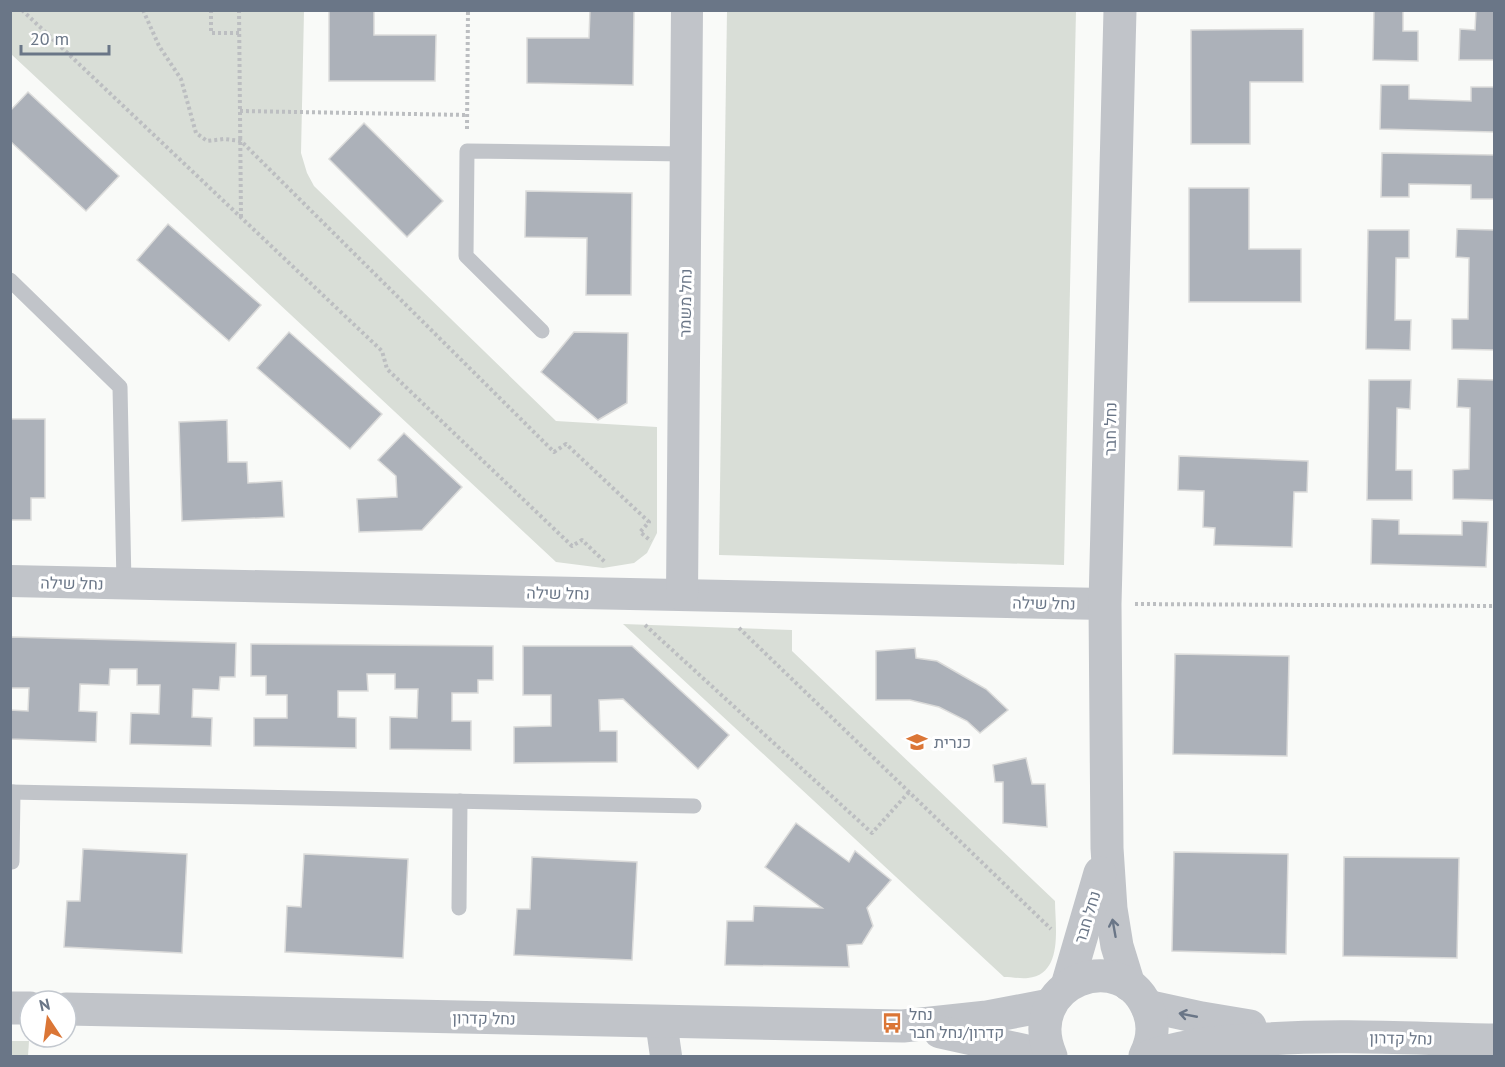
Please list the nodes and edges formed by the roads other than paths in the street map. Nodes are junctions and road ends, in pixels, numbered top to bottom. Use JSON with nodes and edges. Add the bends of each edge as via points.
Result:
{"nodes":[{"id":1,"x":687,"y":10,"type":"edge"},
{"id":2,"x":1120,"y":10,"type":"edge"},
{"id":3,"x":686,"y":154,"type":"junction"},
{"id":4,"x":10,"y":280,"type":"edge"},
{"id":5,"x":542,"y":332,"type":"dead end"},
{"id":6,"x":10,"y":581,"type":"edge"},
{"id":7,"x":124,"y":584,"type":"junction"},
{"id":8,"x":690,"y":586,"type":"junction"},
{"id":9,"x":1106,"y":604,"type":"junction"},
{"id":10,"x":12,"y":792,"type":"edge"},
{"id":11,"x":460,"y":801,"type":"junction"},
{"id":12,"x":694,"y":806,"type":"dead end"},
{"id":13,"x":1107,"y":848,"type":"junction"},
{"id":14,"x":12,"y":862,"type":"dead end"},
{"id":15,"x":459,"y":908,"type":"dead end"},
{"id":16,"x":1138,"y":995,"type":"junction"},
{"id":17,"x":1058,"y":996,"type":"junction"},
{"id":18,"x":78,"y":1009,"type":"edge"},
{"id":19,"x":661,"y":1021,"type":"junction"},
{"id":20,"x":903,"y":1026,"type":"junction"},
{"id":21,"x":1308,"y":1036,"type":"junction"},
{"id":22,"x":1494,"y":1040,"type":"edge"},
{"id":23,"x":666,"y":1056,"type":"edge"},
{"id":24,"x":1051,"y":1056,"type":"edge"},
{"id":25,"x":1145,"y":1056,"type":"edge"},
{"id":26,"x":1150,"y":1056,"type":"edge"}],
"edges":[{"from":1,"to":3,"type":"street","name":"נחל משמר"},
{"from":2,"to":9,"type":"street","name":"נחל חבר"},
{"from":3,"to":5,"type":"lane","via":[[467,151],[466,256]]},
{"from":3,"to":8,"type":"street","name":"נחל משמר"},
{"from":4,"to":7,"type":"lane","via":[[120,387]]},
{"from":6,"to":7,"type":"street","name":"נחל שילה"},
{"from":7,"to":8,"type":"street","name":"נחל שילה","via":[[624,594]]},
{"from":8,"to":9,"type":"street","name":"נחל שילה"},
{"from":9,"to":13,"type":"street","name":"נחל חבר"},
{"from":10,"to":11,"type":"lane"},
{"from":10,"to":14,"type":"lane"},
{"from":11,"to":12,"type":"lane"},
{"from":11,"to":15,"type":"lane"},
{"from":16,"to":13,"type":"street","name":"נחל חבר","one_way":true,"via":[[1118,946]]},
{"from":13,"to":17,"type":"street","name":"נחל חבר","via":[[1076,953]]},
{"from":16,"to":17,"type":"street","name":"נחל קדרון","via":[[1116,979],[1103,976],[1078,980]]},
{"from":21,"to":16,"type":"street","name":"נחל קדרון","one_way":true,"via":[[1202,1018]]},
{"from":16,"to":25,"type":"street","name":"נחל חבר","via":[[1151,1018],[1153,1032]]},
{"from":17,"to":20,"type":"street","name":"נחל קדרון","via":[[987,1017]]},
{"from":17,"to":24,"type":"street","name":"נחל חבר","via":[[1046,1017],[1044,1030]]},
{"from":18,"to":19,"type":"street","name":"נחל קדרון"},
{"from":19,"to":20,"type":"street","name":"נחל קדרון"},
{"from":19,"to":23,"type":"street"},
{"from":20,"to":24,"type":"street","name":"נחל קדרון"},
{"from":21,"to":22,"type":"street","name":"נחל קדרון"},
{"from":21,"to":26,"type":"street","name":"נחל קדרון","via":[[1219,1041]]}]}
